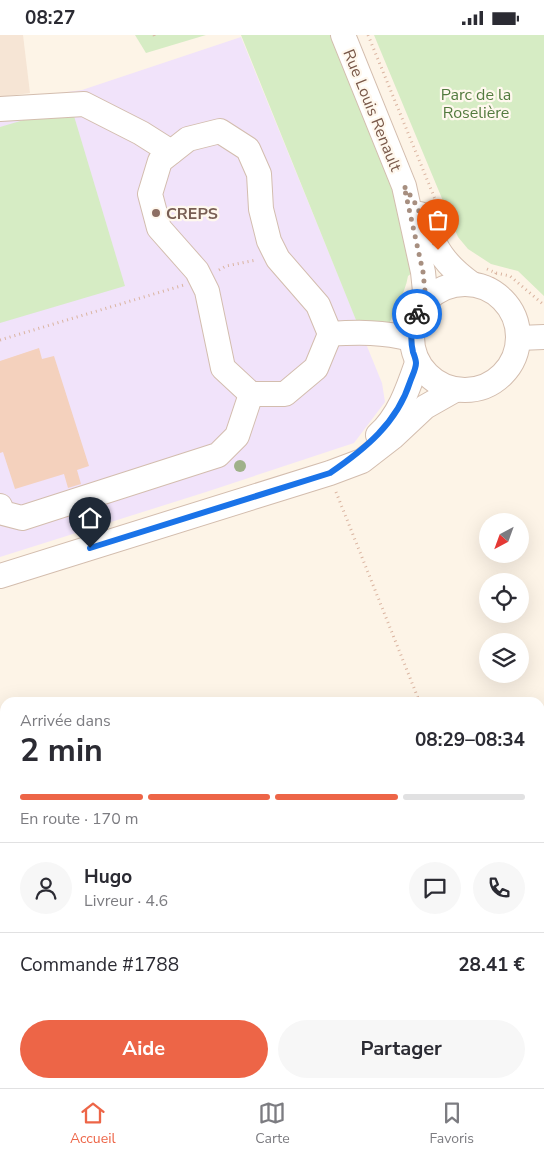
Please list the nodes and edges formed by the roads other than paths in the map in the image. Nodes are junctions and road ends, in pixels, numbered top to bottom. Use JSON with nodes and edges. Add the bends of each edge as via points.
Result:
{"nodes":[{"id":1,"x":343,"y":35,"type":"edge"},
{"id":2,"x":0,"y":109,"type":"edge"},
{"id":3,"x":172,"y":152,"type":"junction"},
{"id":4,"x":404,"y":186,"type":"junction"},
{"id":5,"x":485,"y":279,"type":"junction"},
{"id":6,"x":426,"y":301,"type":"junction"},
{"id":7,"x":330,"y":334,"type":"junction"},
{"id":8,"x":401,"y":336,"type":"junction"},
{"id":9,"x":544,"y":337,"type":"edge"},
{"id":10,"x":519,"y":338,"type":"junction"},
{"id":11,"x":416,"y":363,"type":"junction"},
{"id":12,"x":455,"y":389,"type":"junction"},
{"id":13,"x":251,"y":394,"type":"junction"},
{"id":14,"x":329,"y":474,"type":"junction"},
{"id":15,"x":0,"y":506,"type":"edge"},
{"id":16,"x":0,"y":576,"type":"edge"}],
"edges":[{"from":1,"to":4,"type":"street","name":"Rue Louis Renault"},
{"from":2,"to":3,"type":"street","via":[[84,104]]},
{"from":3,"to":7,"type":"street","via":[[188,139],[220,131],[248,149],[259,173],[261,209],[269,241],[278,259],[318,305]]},
{"from":3,"to":13,"type":"street","via":[[160,161],[150,194],[159,227],[197,271],[207,291],[223,368]]},
{"from":4,"to":5,"type":"street","name":"Rue Louis Renault","via":[[442,256],[455,272]]},
{"from":4,"to":6,"type":"street","name":"Rue Louis Renault","via":[[423,272]]},
{"from":5,"to":6,"type":"street","via":[[446,287]]},
{"from":5,"to":10,"type":"street","via":[[511,310]]},
{"from":6,"to":8,"type":"street"},
{"from":7,"to":8,"type":"street","via":[[361,332]]},
{"from":7,"to":13,"type":"street","via":[[316,367],[285,394]]},
{"from":8,"to":11,"type":"street"},
{"from":9,"to":10,"type":"street"},
{"from":10,"to":12,"type":"street","via":[[516,355],[508,370],[495,382],[479,389]]},
{"from":11,"to":12,"type":"street","via":[[431,379]]},
{"from":11,"to":14,"type":"street","via":[[406,395],[382,431],[359,453]]},
{"from":12,"to":14,"type":"street","via":[[424,407],[362,461]]},
{"from":13,"to":15,"type":"street","via":[[237,436],[218,455],[22,517],[3,513]]},
{"from":14,"to":16,"type":"street"}]}
